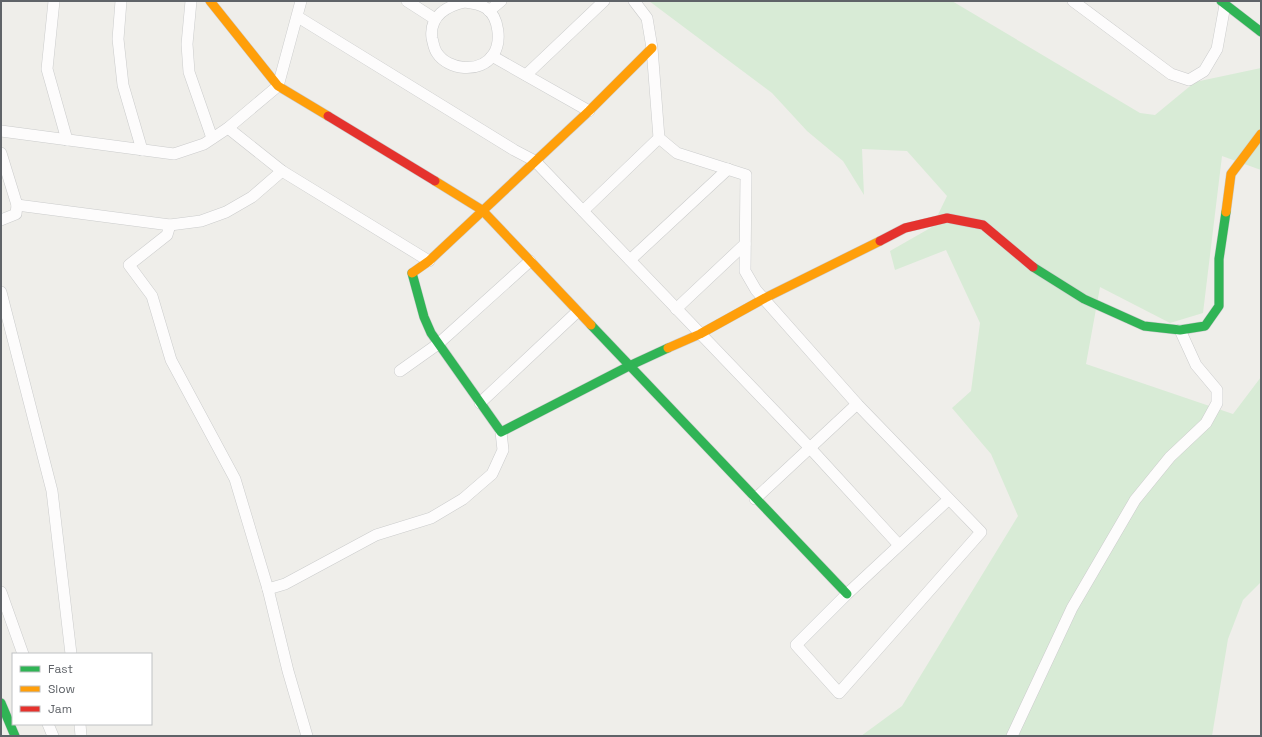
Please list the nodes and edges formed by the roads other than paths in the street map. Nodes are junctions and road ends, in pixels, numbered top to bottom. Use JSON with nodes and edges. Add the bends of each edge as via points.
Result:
{"nodes":[{"id":1,"x":54,"y":1,"type":"edge"},
{"id":2,"x":121,"y":1,"type":"edge"},
{"id":3,"x":191,"y":1,"type":"edge"},
{"id":4,"x":210,"y":1,"type":"edge"},
{"id":5,"x":301,"y":1,"type":"edge"},
{"id":6,"x":407,"y":1,"type":"edge"},
{"id":7,"x":501,"y":1,"type":"edge"},
{"id":8,"x":604,"y":1,"type":"edge"},
{"id":9,"x":634,"y":1,"type":"edge"},
{"id":10,"x":1073,"y":1,"type":"edge"},
{"id":11,"x":1224,"y":2,"type":"edge"},
{"id":12,"x":489,"y":11,"type":"junction"},
{"id":13,"x":298,"y":17,"type":"junction"},
{"id":14,"x":436,"y":19,"type":"junction"},
{"id":15,"x":1261,"y":32,"type":"edge"},
{"id":16,"x":652,"y":48,"type":"junction"},
{"id":17,"x":492,"y":56,"type":"junction"},
{"id":18,"x":526,"y":75,"type":"junction"},
{"id":19,"x":278,"y":86,"type":"junction"},
{"id":20,"x":589,"y":111,"type":"junction"},
{"id":21,"x":228,"y":128,"type":"junction"},
{"id":22,"x":1,"y":131,"type":"edge"},
{"id":23,"x":1261,"y":134,"type":"edge"},
{"id":24,"x":212,"y":138,"type":"junction"},
{"id":25,"x":659,"y":138,"type":"junction"},
{"id":26,"x":67,"y":140,"type":"junction"},
{"id":27,"x":142,"y":150,"type":"junction"},
{"id":28,"x":1,"y":153,"type":"edge"},
{"id":29,"x":535,"y":161,"type":"junction"},
{"id":30,"x":728,"y":169,"type":"junction"},
{"id":31,"x":282,"y":171,"type":"junction"},
{"id":32,"x":17,"y":205,"type":"junction"},
{"id":33,"x":482,"y":210,"type":"junction"},
{"id":34,"x":583,"y":211,"type":"junction"},
{"id":35,"x":1,"y":220,"type":"edge"},
{"id":36,"x":170,"y":225,"type":"junction"},
{"id":37,"x":745,"y":244,"type":"junction"},
{"id":38,"x":630,"y":260,"type":"junction"},
{"id":39,"x":429,"y":261,"type":"junction"},
{"id":40,"x":530,"y":261,"type":"junction"},
{"id":41,"x":1,"y":292,"type":"edge"},
{"id":42,"x":765,"y":298,"type":"junction"},
{"id":43,"x":676,"y":309,"type":"junction"},
{"id":44,"x":577,"y":312,"type":"junction"},
{"id":45,"x":1180,"y":330,"type":"junction"},
{"id":46,"x":700,"y":334,"type":"junction"},
{"id":47,"x":438,"y":344,"type":"junction"},
{"id":48,"x":629,"y":366,"type":"junction"},
{"id":49,"x":400,"y":371,"type":"dead end"},
{"id":50,"x":480,"y":403,"type":"junction"},
{"id":51,"x":857,"y":404,"type":"junction"},
{"id":52,"x":501,"y":432,"type":"junction"},
{"id":53,"x":810,"y":448,"type":"junction"},
{"id":54,"x":755,"y":498,"type":"junction"},
{"id":55,"x":949,"y":499,"type":"junction"},
{"id":56,"x":899,"y":545,"type":"junction"},
{"id":57,"x":268,"y":589,"type":"junction"},
{"id":58,"x":1,"y":592,"type":"edge"},
{"id":59,"x":847,"y":594,"type":"junction"},
{"id":60,"x":23,"y":653,"type":"edge"},
{"id":61,"x":72,"y":653,"type":"edge"},
{"id":62,"x":1,"y":703,"type":"edge"},
{"id":63,"x":48,"y":725,"type":"edge"},
{"id":64,"x":80,"y":725,"type":"edge"},
{"id":65,"x":15,"y":736,"type":"edge"},
{"id":66,"x":53,"y":736,"type":"edge"},
{"id":67,"x":82,"y":736,"type":"edge"},
{"id":68,"x":307,"y":736,"type":"edge"},
{"id":69,"x":1012,"y":736,"type":"edge"}],
"edges":[{"from":1,"to":26,"type":"street","via":[[46,69]]},
{"from":2,"to":27,"type":"street","via":[[118,39],[123,85]]},
{"from":3,"to":24,"type":"street","via":[[187,44],[188,72]]},
{"from":4,"to":19,"type":"main road"},
{"from":5,"to":13,"type":"street"},
{"from":6,"to":14,"type":"street"},
{"from":7,"to":12,"type":"street"},
{"from":8,"to":18,"type":"street"},
{"from":9,"to":16,"type":"street","via":[[648,18]]},
{"from":10,"to":11,"type":"street","via":[[1171,74],[1189,80],[1204,71],[1217,49]]},
{"from":11,"to":15,"type":"main road"},
{"from":12,"to":14,"type":"street","via":[[476,3],[466,2],[444,10]]},
{"from":12,"to":17,"type":"street","via":[[494,16],[498,39]]},
{"from":13,"to":19,"type":"street"},
{"from":13,"to":29,"type":"street"},
{"from":14,"to":17,"type":"street","via":[[432,33],[433,42],[436,52],[446,62],[458,67],[469,67],[482,64]]},
{"from":16,"to":20,"type":"main road"},
{"from":16,"to":25,"type":"street"},
{"from":17,"to":18,"type":"street"},
{"from":18,"to":20,"type":"street"},
{"from":19,"to":21,"type":"street"},
{"from":19,"to":33,"type":"main road"},
{"from":20,"to":29,"type":"main road"},
{"from":21,"to":24,"type":"street"},
{"from":21,"to":31,"type":"street"},
{"from":22,"to":26,"type":"street"},
{"from":23,"to":45,"type":"main road","via":[[1231,174],[1219,259],[1219,306],[1205,326]]},
{"from":24,"to":27,"type":"street","via":[[204,144],[174,154]]},
{"from":25,"to":30,"type":"street","via":[[677,154]]},
{"from":25,"to":34,"type":"street"},
{"from":26,"to":27,"type":"street"},
{"from":28,"to":32,"type":"street"},
{"from":29,"to":33,"type":"main road"},
{"from":29,"to":34,"type":"street"},
{"from":30,"to":37,"type":"street","via":[[746,175]]},
{"from":30,"to":38,"type":"street"},
{"from":31,"to":36,"type":"street","via":[[252,197],[226,212],[201,221]]},
{"from":31,"to":39,"type":"street"},
{"from":32,"to":35,"type":"street","via":[[16,214]]},
{"from":32,"to":36,"type":"street"},
{"from":33,"to":39,"type":"main road"},
{"from":33,"to":40,"type":"main road"},
{"from":34,"to":38,"type":"street"},
{"from":36,"to":57,"type":"street","via":[[167,235],[129,265],[152,296],[171,360],[235,479]]},
{"from":37,"to":42,"type":"street","via":[[745,271],[756,290]]},
{"from":37,"to":43,"type":"street"},
{"from":38,"to":43,"type":"street"},
{"from":39,"to":47,"type":"main road","via":[[412,272],[424,317]]},
{"from":40,"to":44,"type":"main road"},
{"from":40,"to":47,"type":"street"},
{"from":41,"to":61,"type":"street","via":[[52,491]]},
{"from":42,"to":45,"type":"main road","via":[[905,228],[947,218],[983,225],[1028,264],[1084,299],[1144,326]]},
{"from":42,"to":46,"type":"main road"},
{"from":42,"to":51,"type":"street"},
{"from":43,"to":46,"type":"street"},
{"from":44,"to":48,"type":"main road"},
{"from":44,"to":50,"type":"street"},
{"from":45,"to":69,"type":"street","via":[[1196,365],[1217,390],[1218,403],[1206,423],[1170,457],[1127,512],[1072,608]]},
{"from":46,"to":48,"type":"main road"},
{"from":46,"to":53,"type":"street"},
{"from":47,"to":49,"type":"street"},
{"from":47,"to":50,"type":"main road"},
{"from":48,"to":52,"type":"main road"},
{"from":48,"to":54,"type":"main road"},
{"from":50,"to":52,"type":"main road"},
{"from":51,"to":53,"type":"street"},
{"from":51,"to":55,"type":"street"},
{"from":52,"to":57,"type":"street","via":[[504,450],[492,474],[463,499],[430,518],[376,535],[285,584]]},
{"from":53,"to":54,"type":"street"},
{"from":53,"to":56,"type":"street"},
{"from":54,"to":59,"type":"main road"},
{"from":55,"to":56,"type":"street"},
{"from":55,"to":59,"type":"street","via":[[981,532],[839,693],[796,646]]},
{"from":56,"to":59,"type":"street"},
{"from":57,"to":68,"type":"street"},
{"from":58,"to":60,"type":"street"},
{"from":62,"to":65,"type":"main road"},
{"from":63,"to":66,"type":"street"},
{"from":64,"to":67,"type":"street"}]}
